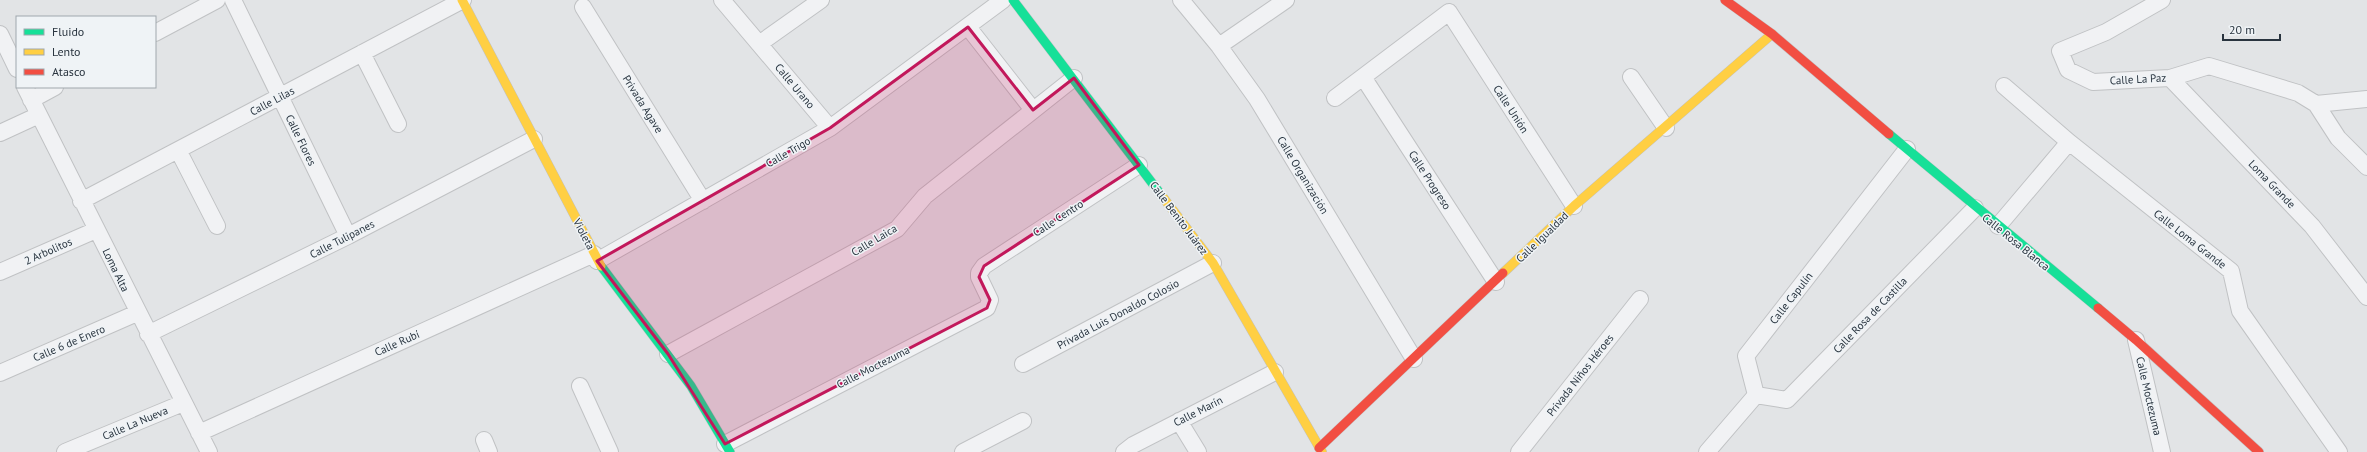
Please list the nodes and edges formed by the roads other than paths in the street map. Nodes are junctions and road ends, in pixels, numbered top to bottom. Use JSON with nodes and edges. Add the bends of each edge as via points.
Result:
{"nodes":[{"id":1,"x":216,"y":0,"type":"edge"},
{"id":2,"x":233,"y":0,"type":"edge"},
{"id":3,"x":462,"y":0,"type":"edge"},
{"id":4,"x":722,"y":0,"type":"edge"},
{"id":5,"x":821,"y":0,"type":"edge"},
{"id":6,"x":1003,"y":0,"type":"edge"},
{"id":7,"x":1013,"y":0,"type":"edge"},
{"id":8,"x":1181,"y":0,"type":"edge"},
{"id":9,"x":1286,"y":0,"type":"edge"},
{"id":10,"x":1724,"y":0,"type":"edge"},
{"id":11,"x":2162,"y":0,"type":"edge"},
{"id":12,"x":1450,"y":6,"type":"edge"},
{"id":13,"x":583,"y":7,"type":"dead end"},
{"id":14,"x":968,"y":27,"type":"junction"},
{"id":15,"x":156,"y":32,"type":"edge"},
{"id":16,"x":1772,"y":34,"type":"junction"},
{"id":17,"x":2,"y":41,"type":"edge"},
{"id":18,"x":760,"y":44,"type":"junction"},
{"id":19,"x":1219,"y":46,"type":"junction"},
{"id":20,"x":362,"y":53,"type":"junction"},
{"id":21,"x":16,"y":67,"type":"edge"},
{"id":22,"x":1363,"y":77,"type":"junction"},
{"id":23,"x":1631,"y":77,"type":"dead end"},
{"id":24,"x":1074,"y":78,"type":"junction"},
{"id":25,"x":2170,"y":78,"type":"junction"},
{"id":26,"x":2004,"y":86,"type":"dead end"},
{"id":27,"x":51,"y":88,"type":"edge"},
{"id":28,"x":28,"y":94,"type":"edge"},
{"id":29,"x":280,"y":96,"type":"junction"},
{"id":30,"x":1335,"y":98,"type":"dead end"},
{"id":31,"x":2367,"y":99,"type":"edge"},
{"id":32,"x":2316,"y":104,"type":"junction"},
{"id":33,"x":1033,"y":110,"type":"junction"},
{"id":34,"x":39,"y":115,"type":"junction"},
{"id":35,"x":398,"y":124,"type":"dead end"},
{"id":36,"x":830,"y":128,"type":"junction"},
{"id":37,"x":1666,"y":128,"type":"junction"},
{"id":38,"x":0,"y":133,"type":"edge"},
{"id":39,"x":534,"y":139,"type":"junction"},
{"id":40,"x":2068,"y":142,"type":"junction"},
{"id":41,"x":1907,"y":149,"type":"junction"},
{"id":42,"x":178,"y":150,"type":"junction"},
{"id":43,"x":1139,"y":165,"type":"junction"},
{"id":44,"x":2367,"y":167,"type":"edge"},
{"id":45,"x":81,"y":201,"type":"junction"},
{"id":46,"x":703,"y":201,"type":"junction"},
{"id":47,"x":1574,"y":206,"type":"junction"},
{"id":48,"x":1974,"y":208,"type":"junction"},
{"id":49,"x":217,"y":226,"type":"dead end"},
{"id":50,"x":1998,"y":226,"type":"junction"},
{"id":51,"x":96,"y":230,"type":"junction"},
{"id":52,"x":348,"y":236,"type":"junction"},
{"id":53,"x":595,"y":257,"type":"junction"},
{"id":54,"x":1213,"y":264,"type":"junction"},
{"id":55,"x":0,"y":272,"type":"edge"},
{"id":56,"x":979,"y":273,"type":"joint"},
{"id":57,"x":1496,"y":282,"type":"junction"},
{"id":58,"x":2367,"y":297,"type":"edge"},
{"id":59,"x":1640,"y":299,"type":"dead end"},
{"id":60,"x":137,"y":313,"type":"junction"},
{"id":61,"x":148,"y":334,"type":"junction"},
{"id":62,"x":2136,"y":340,"type":"junction"},
{"id":63,"x":668,"y":354,"type":"junction"},
{"id":64,"x":1414,"y":359,"type":"junction"},
{"id":65,"x":1023,"y":364,"type":"dead end"},
{"id":66,"x":0,"y":372,"type":"edge"},
{"id":67,"x":1275,"y":372,"type":"junction"},
{"id":68,"x":580,"y":386,"type":"dead end"},
{"id":69,"x":1756,"y":395,"type":"junction"},
{"id":70,"x":183,"y":403,"type":"junction"},
{"id":71,"x":1179,"y":420,"type":"junction"},
{"id":72,"x":1023,"y":421,"type":"dead end"},
{"id":73,"x":199,"y":433,"type":"junction"},
{"id":74,"x":727,"y":448,"type":"edge"},
{"id":75,"x":1320,"y":450,"type":"edge"},
{"id":76,"x":65,"y":452,"type":"edge"},
{"id":77,"x":209,"y":452,"type":"edge"},
{"id":78,"x":610,"y":452,"type":"edge"},
{"id":79,"x":963,"y":452,"type":"edge"},
{"id":80,"x":1124,"y":452,"type":"edge"},
{"id":81,"x":1198,"y":452,"type":"edge"},
{"id":82,"x":1519,"y":452,"type":"edge"},
{"id":83,"x":1707,"y":452,"type":"edge"},
{"id":84,"x":2162,"y":452,"type":"edge"},
{"id":85,"x":2259,"y":452,"type":"edge"},
{"id":86,"x":2339,"y":452,"type":"edge"}],
"edges":[{"from":1,"to":15,"type":"street"},
{"from":2,"to":29,"type":"street","name":"Calle Flores"},
{"from":3,"to":20,"type":"street","name":"Calle Lilas"},
{"from":3,"to":39,"type":"street","name":"Violeta"},
{"from":4,"to":18,"type":"street","name":"Calle Urano"},
{"from":5,"to":18,"type":"street"},
{"from":6,"to":14,"type":"street","name":"Calle Trigo"},
{"from":7,"to":24,"type":"street","name":"Calle Benito Juárez"},
{"from":8,"to":19,"type":"street","name":"Calle Organización"},
{"from":9,"to":19,"type":"street"},
{"from":10,"to":16,"type":"street","name":"Calle Rosa Blanca"},
{"from":11,"to":25,"type":"street","name":"Calle La Paz","via":[[2106,32],[2060,51],[2068,70],[2093,82]]},
{"from":12,"to":22,"type":"street"},
{"from":12,"to":47,"type":"street","name":"Calle Unión"},
{"from":13,"to":46,"type":"street","name":"Privada Agave"},
{"from":14,"to":33,"type":"street"},
{"from":14,"to":36,"type":"street","name":"Calle Trigo"},
{"from":16,"to":37,"type":"street","name":"Calle Igualdad"},
{"from":16,"to":41,"type":"street","name":"Calle Rosa Blanca"},
{"from":17,"to":21,"type":"street"},
{"from":18,"to":36,"type":"street","name":"Calle Urano"},
{"from":19,"to":64,"type":"street","name":"Calle Organización","via":[[1257,99]]},
{"from":20,"to":29,"type":"street","name":"Calle Lilas"},
{"from":20,"to":35,"type":"street"},
{"from":22,"to":30,"type":"street"},
{"from":22,"to":57,"type":"street","name":"Calle Progreso"},
{"from":23,"to":37,"type":"street"},
{"from":24,"to":33,"type":"street","name":"Calle Laica"},
{"from":24,"to":43,"type":"street","name":"Calle Benito Juárez"},
{"from":25,"to":32,"type":"street","name":"Calle La Paz","via":[[2209,66],[2298,93]]},
{"from":25,"to":58,"type":"street","name":"Loma Grande","via":[[2312,226]]},
{"from":26,"to":40,"type":"street","name":"Calle Loma Grande"},
{"from":27,"to":28,"type":"street"},
{"from":28,"to":34,"type":"street","name":"Loma Alta"},
{"from":29,"to":42,"type":"street","name":"Calle Lilas"},
{"from":29,"to":52,"type":"street","name":"Calle Flores"},
{"from":31,"to":32,"type":"street"},
{"from":32,"to":44,"type":"street","via":[[2338,138]]},
{"from":33,"to":63,"type":"street","name":"Calle Laica","via":[[925,196],[896,229]]},
{"from":34,"to":38,"type":"street"},
{"from":34,"to":45,"type":"street","name":"Loma Alta"},
{"from":36,"to":46,"type":"street","name":"Calle Trigo"},
{"from":37,"to":47,"type":"street","name":"Calle Igualdad"},
{"from":39,"to":52,"type":"street","name":"Calle Tulipanes"},
{"from":39,"to":53,"type":"street","name":"Violeta"},
{"from":40,"to":50,"type":"street"},
{"from":40,"to":86,"type":"street","name":"Calle Loma Grande","via":[[2231,271],[2240,311]]},
{"from":41,"to":48,"type":"street","name":"Calle Rosa Blanca"},
{"from":41,"to":69,"type":"street","name":"Calle Capulín","via":[[1746,356]]},
{"from":42,"to":45,"type":"street","name":"Calle Lilas"},
{"from":42,"to":49,"type":"street"},
{"from":43,"to":54,"type":"street","name":"Calle Benito Juárez"},
{"from":43,"to":56,"type":"street","name":"Calle Centro","via":[[984,266]]},
{"from":45,"to":51,"type":"street","name":"Loma Alta"},
{"from":46,"to":53,"type":"street","name":"Calle Trigo"},
{"from":47,"to":57,"type":"street","name":"Calle Igualdad"},
{"from":48,"to":50,"type":"street","name":"Calle Rosa Blanca"},
{"from":48,"to":69,"type":"street","name":"Calle Rosa de Castilla","via":[[1787,400]]},
{"from":50,"to":62,"type":"street","name":"Calle Rosa Blanca"},
{"from":51,"to":55,"type":"street","name":"2 Arbolitos"},
{"from":51,"to":60,"type":"street","name":"Loma Alta"},
{"from":52,"to":61,"type":"street","name":"Calle Tulipanes"},
{"from":53,"to":63,"type":"street","name":"Violeta","via":[[630,308]]},
{"from":53,"to":73,"type":"street","name":"Calle Rubí"},
{"from":54,"to":65,"type":"street","name":"Privada Luis Donaldo Colosio"},
{"from":54,"to":67,"type":"street","name":"Calle Benito Juárez"},
{"from":56,"to":74,"type":"street","name":"Calle Moctezuma","via":[[980,281],[990,300],[987,308]]},
{"from":57,"to":64,"type":"street","name":"Calle Igualdad"},
{"from":59,"to":82,"type":"street","name":"Privada Niños Héroes"},
{"from":60,"to":61,"type":"street","name":"Loma Alta"},
{"from":60,"to":66,"type":"street","name":"Calle 6 de Enero"},
{"from":61,"to":70,"type":"street","name":"Loma Alta"},
{"from":62,"to":84,"type":"street","name":"Calle Moctezuma"},
{"from":62,"to":85,"type":"street","name":"Calle Rosa Blanca"},
{"from":63,"to":74,"type":"street","name":"Violeta","via":[[691,386]]},
{"from":64,"to":75,"type":"street","name":"Calle Igualdad"},
{"from":67,"to":71,"type":"street","name":"Calle Marín"},
{"from":67,"to":75,"type":"street","name":"Calle Benito Juárez"},
{"from":68,"to":78,"type":"street"},
{"from":69,"to":83,"type":"street"},
{"from":70,"to":73,"type":"street","name":"Loma Alta"},
{"from":70,"to":76,"type":"street","name":"Calle La Nueva"},
{"from":71,"to":80,"type":"street","name":"Calle Marín"},
{"from":71,"to":81,"type":"street"},
{"from":72,"to":79,"type":"street"},
{"from":73,"to":77,"type":"street","name":"Loma Alta"}]}
